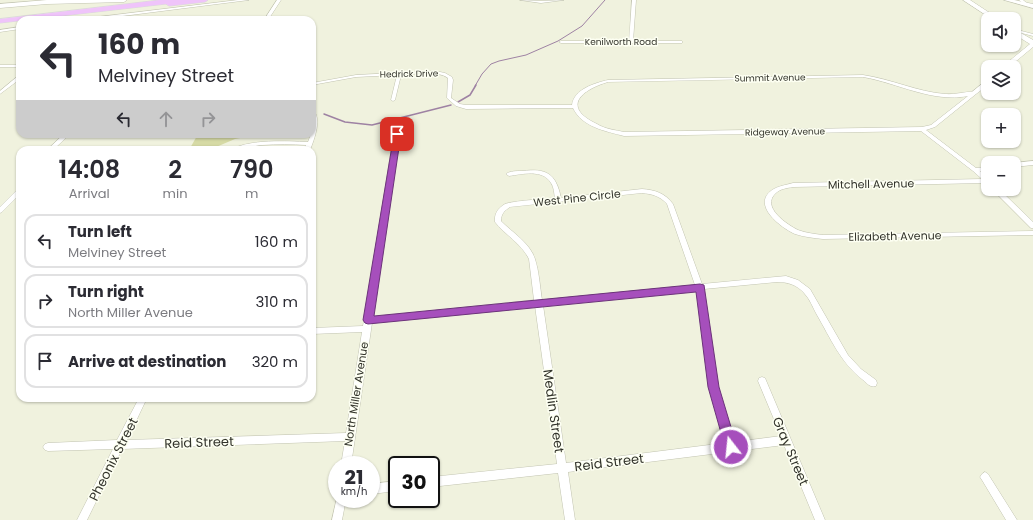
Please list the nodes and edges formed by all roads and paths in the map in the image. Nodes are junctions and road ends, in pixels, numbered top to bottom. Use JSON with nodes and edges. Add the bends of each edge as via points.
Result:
{"nodes":[{"id":1,"x":124,"y":0,"type":"edge"},
{"id":2,"x":178,"y":0,"type":"edge"},
{"id":3,"x":205,"y":0,"type":"edge"},
{"id":4,"x":247,"y":0,"type":"edge"},
{"id":5,"x":280,"y":0,"type":"edge"},
{"id":6,"x":522,"y":0,"type":"edge"},
{"id":7,"x":562,"y":0,"type":"edge"},
{"id":8,"x":634,"y":0,"type":"edge"},
{"id":9,"x":966,"y":0,"type":"edge"},
{"id":10,"x":1007,"y":0,"type":"edge"},
{"id":11,"x":1021,"y":0,"type":"edge"},
{"id":12,"x":1026,"y":4,"type":"junction"},
{"id":13,"x":0,"y":6,"type":"edge"},
{"id":14,"x":1033,"y":6,"type":"edge"},
{"id":15,"x":985,"y":12,"type":"edge"},
{"id":16,"x":42,"y":16,"type":"edge"},
{"id":17,"x":70,"y":16,"type":"edge"},
{"id":18,"x":114,"y":16,"type":"edge"},
{"id":19,"x":269,"y":16,"type":"edge"},
{"id":20,"x":16,"y":19,"type":"edge"},
{"id":21,"x":0,"y":21,"type":"edge"},
{"id":22,"x":16,"y":22,"type":"edge"},
{"id":23,"x":0,"y":24,"type":"edge"},
{"id":24,"x":16,"y":29,"type":"edge"},
{"id":25,"x":0,"y":31,"type":"edge"},
{"id":26,"x":1021,"y":32,"type":"edge"},
{"id":27,"x":1021,"y":35,"type":"edge"},
{"id":28,"x":1033,"y":35,"type":"edge"},
{"id":29,"x":561,"y":42,"type":"dead end"},
{"id":30,"x":631,"y":42,"type":"junction"},
{"id":31,"x":681,"y":42,"type":"dead end"},
{"id":32,"x":1033,"y":44,"type":"edge"},
{"id":33,"x":1014,"y":60,"type":"edge"},
{"id":34,"x":0,"y":66,"type":"edge"},
{"id":35,"x":16,"y":66,"type":"edge"},
{"id":36,"x":400,"y":75,"type":"junction"},
{"id":37,"x":16,"y":80,"type":"edge"},
{"id":38,"x":316,"y":83,"type":"edge"},
{"id":39,"x":981,"y":88,"type":"edge"},
{"id":40,"x":0,"y":93,"type":"edge"},
{"id":41,"x":974,"y":93,"type":"junction"},
{"id":42,"x":393,"y":100,"type":"dead end"},
{"id":43,"x":575,"y":106,"type":"junction"},
{"id":44,"x":922,"y":129,"type":"junction"},
{"id":45,"x":397,"y":134,"type":"dead end"},
{"id":46,"x":63,"y":138,"type":"edge"},
{"id":47,"x":312,"y":138,"type":"edge"},
{"id":48,"x":310,"y":144,"type":"joint"},
{"id":49,"x":54,"y":146,"type":"edge"},
{"id":50,"x":251,"y":146,"type":"edge"},
{"id":51,"x":1033,"y":163,"type":"edge"},
{"id":52,"x":1021,"y":165,"type":"edge"},
{"id":53,"x":981,"y":169,"type":"edge"},
{"id":54,"x":975,"y":170,"type":"junction"},
{"id":55,"x":509,"y":174,"type":"dead end"},
{"id":56,"x":981,"y":176,"type":"edge"},
{"id":57,"x":981,"y":182,"type":"edge"},
{"id":58,"x":16,"y":194,"type":"edge"},
{"id":59,"x":1002,"y":196,"type":"edge"},
{"id":60,"x":558,"y":199,"type":"junction"},
{"id":61,"x":769,"y":206,"type":"joint"},
{"id":62,"x":0,"y":211,"type":"edge"},
{"id":63,"x":1033,"y":226,"type":"edge"},
{"id":64,"x":1033,"y":233,"type":"edge"},
{"id":65,"x":700,"y":288,"type":"junction"},
{"id":66,"x":538,"y":302,"type":"junction"},
{"id":67,"x":368,"y":320,"type":"junction"},
{"id":68,"x":366,"y":329,"type":"junction"},
{"id":69,"x":316,"y":331,"type":"edge"},
{"id":70,"x":762,"y":381,"type":"dead end"},
{"id":71,"x":873,"y":383,"type":"dead end"},
{"id":72,"x":141,"y":402,"type":"edge"},
{"id":73,"x":349,"y":437,"type":"junction"},
{"id":74,"x":786,"y":440,"type":"junction"},
{"id":75,"x":119,"y":445,"type":"junction"},
{"id":76,"x":48,"y":447,"type":"dead end"},
{"id":77,"x":731,"y":447,"type":"junction"},
{"id":78,"x":347,"y":456,"type":"edge"},
{"id":79,"x":563,"y":468,"type":"junction"},
{"id":80,"x":985,"y":477,"type":"dead end"},
{"id":81,"x":440,"y":481,"type":"edge"},
{"id":82,"x":339,"y":508,"type":"edge"},
{"id":83,"x":82,"y":520,"type":"edge"},
{"id":84,"x":337,"y":520,"type":"edge"},
{"id":85,"x":570,"y":520,"type":"edge"},
{"id":86,"x":820,"y":520,"type":"edge"},
{"id":87,"x":1012,"y":520,"type":"edge"}],
"edges":[{"from":1,"to":13,"type":"street"},
{"from":2,"to":16,"type":"highway"},
{"from":3,"to":17,"type":"highway"},
{"from":4,"to":18,"type":"street"},
{"from":5,"to":19,"type":"street"},
{"from":6,"to":7,"type":"street"},
{"from":8,"to":30,"type":"street"},
{"from":9,"to":15,"type":"street"},
{"from":10,"to":12,"type":"street"},
{"from":11,"to":12,"type":"street"},
{"from":12,"to":14,"type":"street"},
{"from":20,"to":21,"type":"highway"},
{"from":22,"to":23,"type":"highway"},
{"from":24,"to":25,"type":"street"},
{"from":26,"to":28,"type":"street"},
{"from":27,"to":32,"type":"street"},
{"from":29,"to":30,"type":"street","name":"Kenilworth Road"},
{"from":30,"to":31,"type":"street","name":"Kenilworth Road"},
{"from":32,"to":33,"type":"street"},
{"from":34,"to":35,"type":"street"},
{"from":36,"to":38,"type":"street","name":"Hedrick Drive","via":[[356,76]]},
{"from":36,"to":42,"type":"street"},
{"from":36,"to":43,"type":"street","name":"Hedrick Drive","via":[[423,72],[451,76],[449,98],[458,106],[466,108]]},
{"from":37,"to":40,"type":"street"},
{"from":39,"to":41,"type":"street","name":"Ridgeway Avenue"},
{"from":41,"to":43,"type":"street","name":"Summit Avenue","via":[[958,96],[934,95],[863,76],[620,80],[587,88],[580,93]]},
{"from":41,"to":44,"type":"street","name":"Ridgeway Avenue","via":[[933,126]]},
{"from":43,"to":44,"type":"street","name":"Ridgeway Avenue","via":[[585,120],[624,134]]},
{"from":44,"to":54,"type":"street"},
{"from":45,"to":67,"type":"street","name":"North Miller Avenue"},
{"from":46,"to":49,"type":"street"},
{"from":47,"to":48,"type":"street"},
{"from":48,"to":50,"type":"street","via":[[279,142]]},
{"from":51,"to":52,"type":"street"},
{"from":53,"to":54,"type":"street"},
{"from":54,"to":56,"type":"street"},
{"from":55,"to":60,"type":"street","via":[[534,172],[546,176],[554,182]]},
{"from":57,"to":61,"type":"street","name":"Mitchell Avenue","via":[[782,186],[769,195]]},
{"from":58,"to":62,"type":"street"},
{"from":59,"to":63,"type":"street"},
{"from":60,"to":65,"type":"street","name":"West Pine Circle","via":[[642,192],[659,194],[666,198]]},
{"from":60,"to":66,"type":"street","name":"West Pine Circle","via":[[508,205],[497,216],[498,222],[529,252]]},
{"from":61,"to":64,"type":"street","name":"Elizabeth Avenue","via":[[780,222],[793,230],[823,237]]},
{"from":65,"to":66,"type":"street"},
{"from":65,"to":71,"type":"street","via":[[777,279],[795,282],[813,299],[845,356]]},
{"from":65,"to":77,"type":"street","via":[[714,387]]},
{"from":66,"to":67,"type":"street"},
{"from":66,"to":79,"type":"street","name":"Medlin Street"},
{"from":67,"to":68,"type":"street","name":"North Miller Avenue"},
{"from":68,"to":69,"type":"street"},
{"from":68,"to":73,"type":"street","name":"North Miller Avenue"},
{"from":70,"to":74,"type":"street","name":"Gray Street"},
{"from":72,"to":75,"type":"street","name":"Pheonix Street"},
{"from":73,"to":75,"type":"street","name":"Reid Street"},
{"from":73,"to":78,"type":"street","name":"North Miller Avenue"},
{"from":74,"to":77,"type":"street","name":"Reid Street"},
{"from":74,"to":86,"type":"street","name":"Gray Street"},
{"from":75,"to":76,"type":"street","name":"Reid Street"},
{"from":75,"to":83,"type":"street","name":"Pheonix Street"},
{"from":77,"to":79,"type":"street","name":"Reid Street"},
{"from":79,"to":81,"type":"street","name":"Reid Street"},
{"from":79,"to":85,"type":"street","name":"Medlin Street"},
{"from":80,"to":87,"type":"street"},
{"from":82,"to":84,"type":"street"}]}
